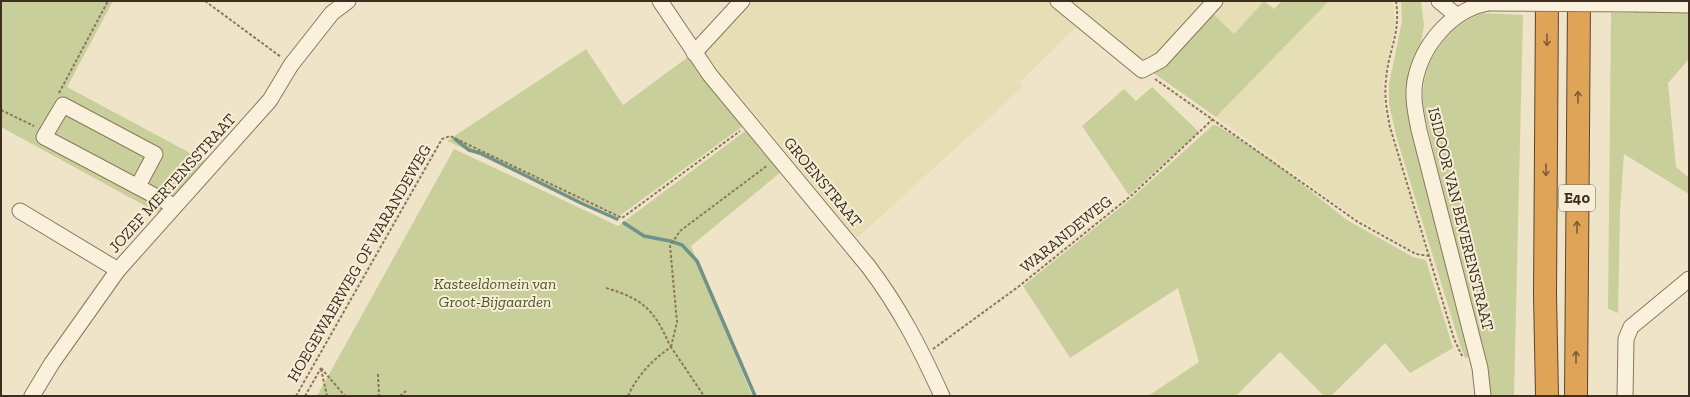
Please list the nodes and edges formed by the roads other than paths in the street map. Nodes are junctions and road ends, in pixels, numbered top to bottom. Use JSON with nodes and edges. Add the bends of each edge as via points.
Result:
{"nodes":[{"id":1,"x":348,"y":1,"type":"edge"},
{"id":2,"x":660,"y":1,"type":"edge"},
{"id":3,"x":742,"y":1,"type":"edge"},
{"id":4,"x":1058,"y":1,"type":"edge"},
{"id":5,"x":1215,"y":1,"type":"edge"},
{"id":6,"x":1439,"y":1,"type":"edge"},
{"id":7,"x":1547,"y":1,"type":"edge"},
{"id":8,"x":1579,"y":1,"type":"edge"},
{"id":9,"x":1685,"y":3,"type":"edge"},
{"id":10,"x":1456,"y":15,"type":"junction"},
{"id":11,"x":694,"y":53,"type":"junction"},
{"id":12,"x":138,"y":186,"type":"junction"},
{"id":13,"x":174,"y":206,"type":"junction"},
{"id":14,"x":20,"y":211,"type":"dead end"},
{"id":15,"x":118,"y":270,"type":"junction"},
{"id":16,"x":1689,"y":279,"type":"edge"},
{"id":17,"x":1545,"y":294,"type":"junction"},
{"id":18,"x":32,"y":396,"type":"edge"},
{"id":19,"x":942,"y":396,"type":"edge"},
{"id":20,"x":1483,"y":396,"type":"edge"},
{"id":21,"x":1539,"y":396,"type":"edge"},
{"id":22,"x":1547,"y":396,"type":"edge"},
{"id":23,"x":1576,"y":396,"type":"edge"},
{"id":24,"x":1625,"y":396,"type":"edge"}],
"edges":[{"from":1,"to":13,"type":"street","name":"JOZEF MERTENSSTRAAT","via":[[332,13],[291,65],[270,100]]},
{"from":2,"to":11,"type":"street","name":"GROENSTRAAT"},
{"from":3,"to":11,"type":"street"},
{"from":4,"to":5,"type":"street","via":[[1142,70],[1161,60]]},
{"from":6,"to":10,"type":"street"},
{"from":7,"to":17,"type":"highway","number":"E40","one_way":true},
{"from":23,"to":8,"type":"highway","number":"E40","one_way":true},
{"from":9,"to":10,"type":"street","name":"ISIDOOR VAN BEVERENSTRAAT","bridge":true,"via":[[1488,3]]},
{"from":10,"to":20,"type":"street","name":"ISIDOOR VAN BEVERENSTRAAT","via":[[1436,36],[1422,60],[1415,82],[1414,104],[1480,368]]},
{"from":11,"to":19,"type":"street","name":"GROENSTRAAT","via":[[890,294],[907,322]]},
{"from":12,"to":12,"type":"street","via":[[44,137],[63,105],[155,154]]},
{"from":12,"to":13,"type":"street"},
{"from":13,"to":15,"type":"street","name":"JOZEF MERTENSSTRAAT"},
{"from":14,"to":15,"type":"street"},
{"from":15,"to":18,"type":"street","name":"JOZEF MERTENSSTRAAT","via":[[52,363]]},
{"from":16,"to":24,"type":"street","via":[[1631,327],[1626,339]]},
{"from":17,"to":21,"type":"highway"},
{"from":17,"to":22,"type":"highway","number":"E40"}]}
